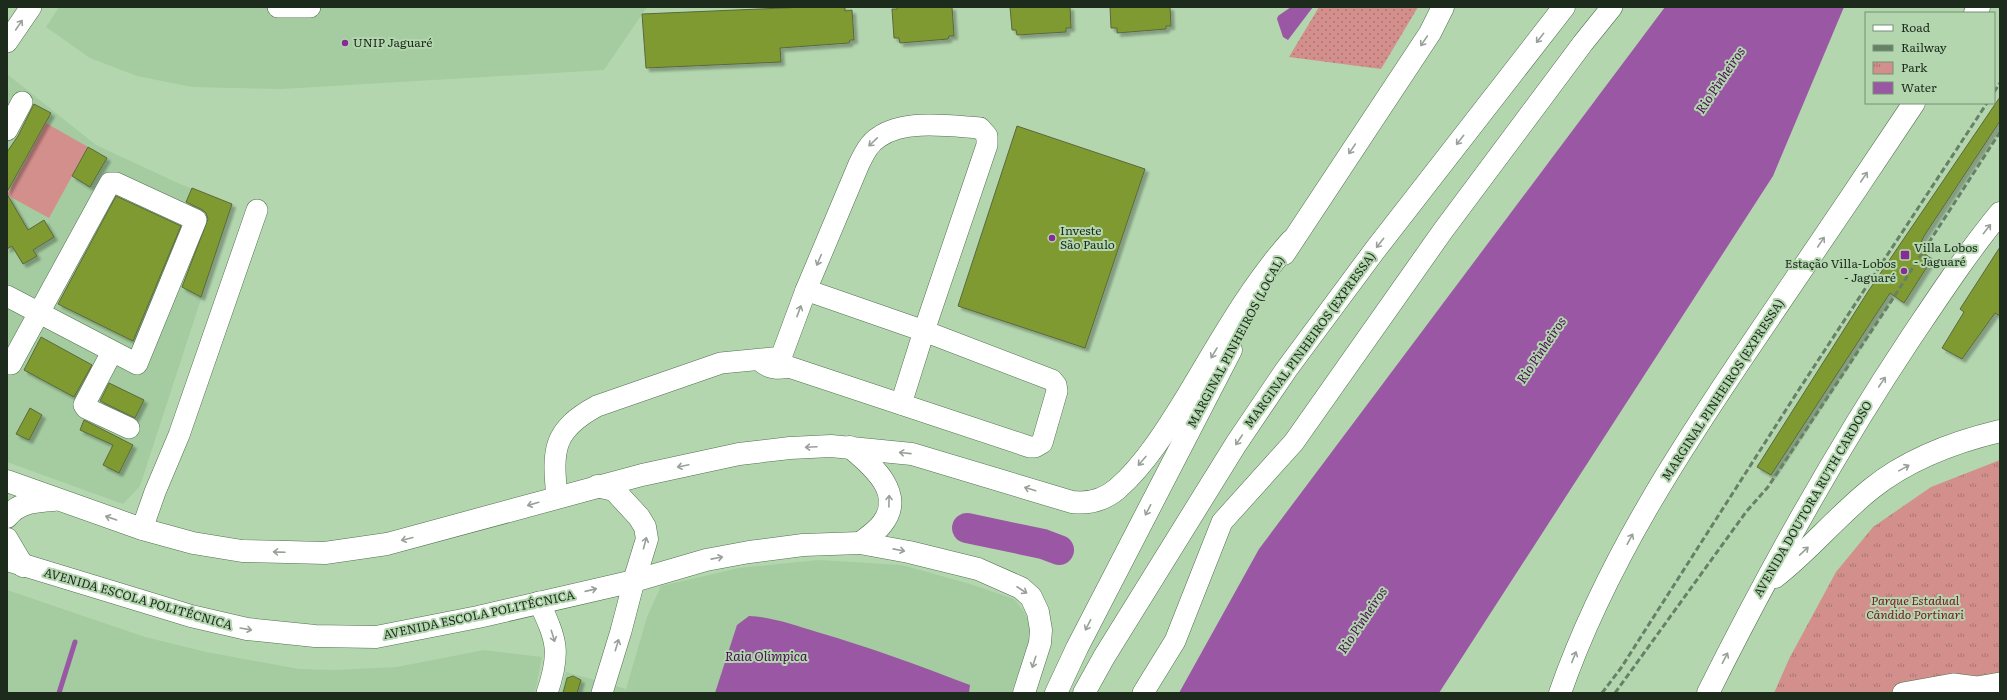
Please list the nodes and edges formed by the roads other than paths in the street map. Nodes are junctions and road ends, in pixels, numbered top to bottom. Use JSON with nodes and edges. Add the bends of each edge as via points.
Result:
{"nodes":[{"id":1,"x":31,"y":7,"type":"edge"},
{"id":2,"x":278,"y":7,"type":"edge"},
{"id":3,"x":310,"y":7,"type":"edge"},
{"id":4,"x":1443,"y":7,"type":"edge"},
{"id":5,"x":1564,"y":7,"type":"edge"},
{"id":6,"x":1612,"y":7,"type":"edge"},
{"id":7,"x":7,"y":42,"type":"edge"},
{"id":8,"x":22,"y":102,"type":"dead end"},
{"id":9,"x":1913,"y":104,"type":"edge"},
{"id":10,"x":7,"y":130,"type":"edge"},
{"id":11,"x":257,"y":210,"type":"dead end"},
{"id":12,"x":2000,"y":213,"type":"edge"},
{"id":13,"x":1291,"y":241,"type":"junction"},
{"id":14,"x":806,"y":290,"type":"junction"},
{"id":15,"x":7,"y":296,"type":"edge"},
{"id":16,"x":38,"y":313,"type":"junction"},
{"id":17,"x":924,"y":330,"type":"junction"},
{"id":18,"x":112,"y":352,"type":"junction"},
{"id":19,"x":776,"y":362,"type":"junction"},
{"id":20,"x":7,"y":364,"type":"edge"},
{"id":21,"x":901,"y":404,"type":"junction"},
{"id":22,"x":130,"y":428,"type":"dead end"},
{"id":23,"x":2000,"y":431,"type":"edge"},
{"id":24,"x":850,"y":447,"type":"junction"},
{"id":25,"x":7,"y":482,"type":"edge"},
{"id":26,"x":597,"y":486,"type":"junction"},
{"id":27,"x":557,"y":497,"type":"junction"},
{"id":28,"x":57,"y":500,"type":"junction"},
{"id":29,"x":7,"y":517,"type":"edge"},
{"id":30,"x":142,"y":529,"type":"junction"},
{"id":31,"x":7,"y":539,"type":"edge"},
{"id":32,"x":860,"y":543,"type":"junction"},
{"id":33,"x":15,"y":563,"type":"edge"},
{"id":34,"x":634,"y":581,"type":"junction"},
{"id":35,"x":1764,"y":585,"type":"junction"},
{"id":36,"x":539,"y":602,"type":"junction"},
{"id":37,"x":2000,"y":682,"type":"edge"},
{"id":38,"x":547,"y":693,"type":"edge"},
{"id":39,"x":602,"y":693,"type":"edge"},
{"id":40,"x":1024,"y":693,"type":"edge"},
{"id":41,"x":1056,"y":693,"type":"edge"},
{"id":42,"x":1084,"y":693,"type":"edge"},
{"id":43,"x":1143,"y":693,"type":"edge"},
{"id":44,"x":1560,"y":693,"type":"edge"},
{"id":45,"x":1708,"y":693,"type":"edge"},
{"id":46,"x":1903,"y":693,"type":"edge"}],
"edges":[{"from":7,"to":1,"type":"street","one_way":true},
{"from":2,"to":3,"type":"street"},
{"from":4,"to":13,"type":"highway","name":"MARGINAL PINHEIROS (LOCAL)","one_way":true,"via":[[1430,33]]},
{"from":5,"to":42,"type":"highway","name":"MARGINAL PINHEIROS (EXPRESSA)","one_way":true,"via":[[1375,250],[1286,370],[1236,444]]},
{"from":6,"to":43,"type":"street","via":[[1442,232],[1294,442],[1222,522],[1175,641]]},
{"from":8,"to":10,"type":"street"},
{"from":44,"to":9,"type":"highway","name":"MARGINAL PINHEIROS (EXPRESSA)","one_way":true,"via":[[1593,612],[1631,537],[1679,452]]},
{"from":11,"to":30,"type":"street","via":[[179,436]]},
{"from":35,"to":12,"type":"highway","name":"AVENIDA DOUTORA RUTH CARDOSO","one_way":true,"via":[[1815,491],[1874,394],[1948,282]]},
{"from":13,"to":24,"type":"highway","one_way":true,"via":[[1260,279],[1168,428],[1145,459],[1117,489],[1106,496],[1082,503],[1072,502],[912,454]]},
{"from":13,"to":41,"type":"highway","name":"MARGINAL PINHEIROS (LOCAL)","one_way":true,"via":[[1203,402]]},
{"from":14,"to":17,"type":"street"},
{"from":17,"to":14,"type":"street","one_way":true,"via":[[987,145],[987,136],[980,128],[908,126],[879,137],[868,146]]},
{"from":19,"to":14,"type":"street","one_way":true,"via":[[791,332]]},
{"from":15,"to":16,"type":"street"},
{"from":16,"to":18,"type":"street"},
{"from":16,"to":18,"type":"street","via":[[110,183],[116,183],[195,219],[196,222],[138,364]]},
{"from":16,"to":20,"type":"street","via":[[12,364]]},
{"from":17,"to":21,"type":"street"},
{"from":17,"to":21,"type":"street","via":[[1055,382],[1057,391],[1042,443],[1030,448]]},
{"from":18,"to":22,"type":"street","via":[[84,405]]},
{"from":19,"to":21,"type":"street"},
{"from":19,"to":27,"type":"street","via":[[721,363],[597,406],[578,416],[565,430],[555,450]]},
{"from":35,"to":23,"type":"highway","one_way":true,"via":[[1871,489],[1892,474],[1966,439]]},
{"from":24,"to":26,"type":"highway","one_way":true,"via":[[790,448],[739,454]]},
{"from":32,"to":24,"type":"highway","one_way":true,"via":[[882,524],[888,512],[889,496],[879,473]]},
{"from":25,"to":28,"type":"highway"},
{"from":26,"to":27,"type":"highway"},
{"from":34,"to":26,"type":"highway","one_way":true,"via":[[647,539],[645,526],[614,490]]},
{"from":27,"to":30,"type":"highway","one_way":true,"via":[[387,544],[325,553],[242,551],[193,543]]},
{"from":28,"to":29,"type":"highway","via":[[28,503],[17,507]]},
{"from":30,"to":28,"type":"highway","one_way":true},
{"from":31,"to":33,"type":"highway"},
{"from":34,"to":32,"type":"highway","name":"AVENIDA ESCOLA POLITÉCNICA","one_way":true,"via":[[706,560],[749,552],[803,545]]},
{"from":32,"to":40,"type":"highway","name":"AVENIDA ESCOLA POLITÉCNICA","one_way":true,"via":[[909,552],[978,570],[1021,588],[1031,597],[1038,612],[1040,644]]},
{"from":33,"to":36,"type":"highway","name":"AVENIDA ESCOLA POLITÉCNICA","one_way":true,"via":[[198,618],[247,630],[315,636],[376,637]]},
{"from":36,"to":34,"type":"highway","name":"AVENIDA ESCOLA POLITÉCNICA","one_way":true},
{"from":39,"to":34,"type":"street","one_way":true},
{"from":45,"to":35,"type":"highway","name":"AVENIDA DOUTORA RUTH CARDOSO","one_way":true},
{"from":36,"to":38,"type":"street","one_way":true,"via":[[556,645],[554,671]]},
{"from":37,"to":46,"type":"street","via":[[1977,687],[1953,684]]}]}
